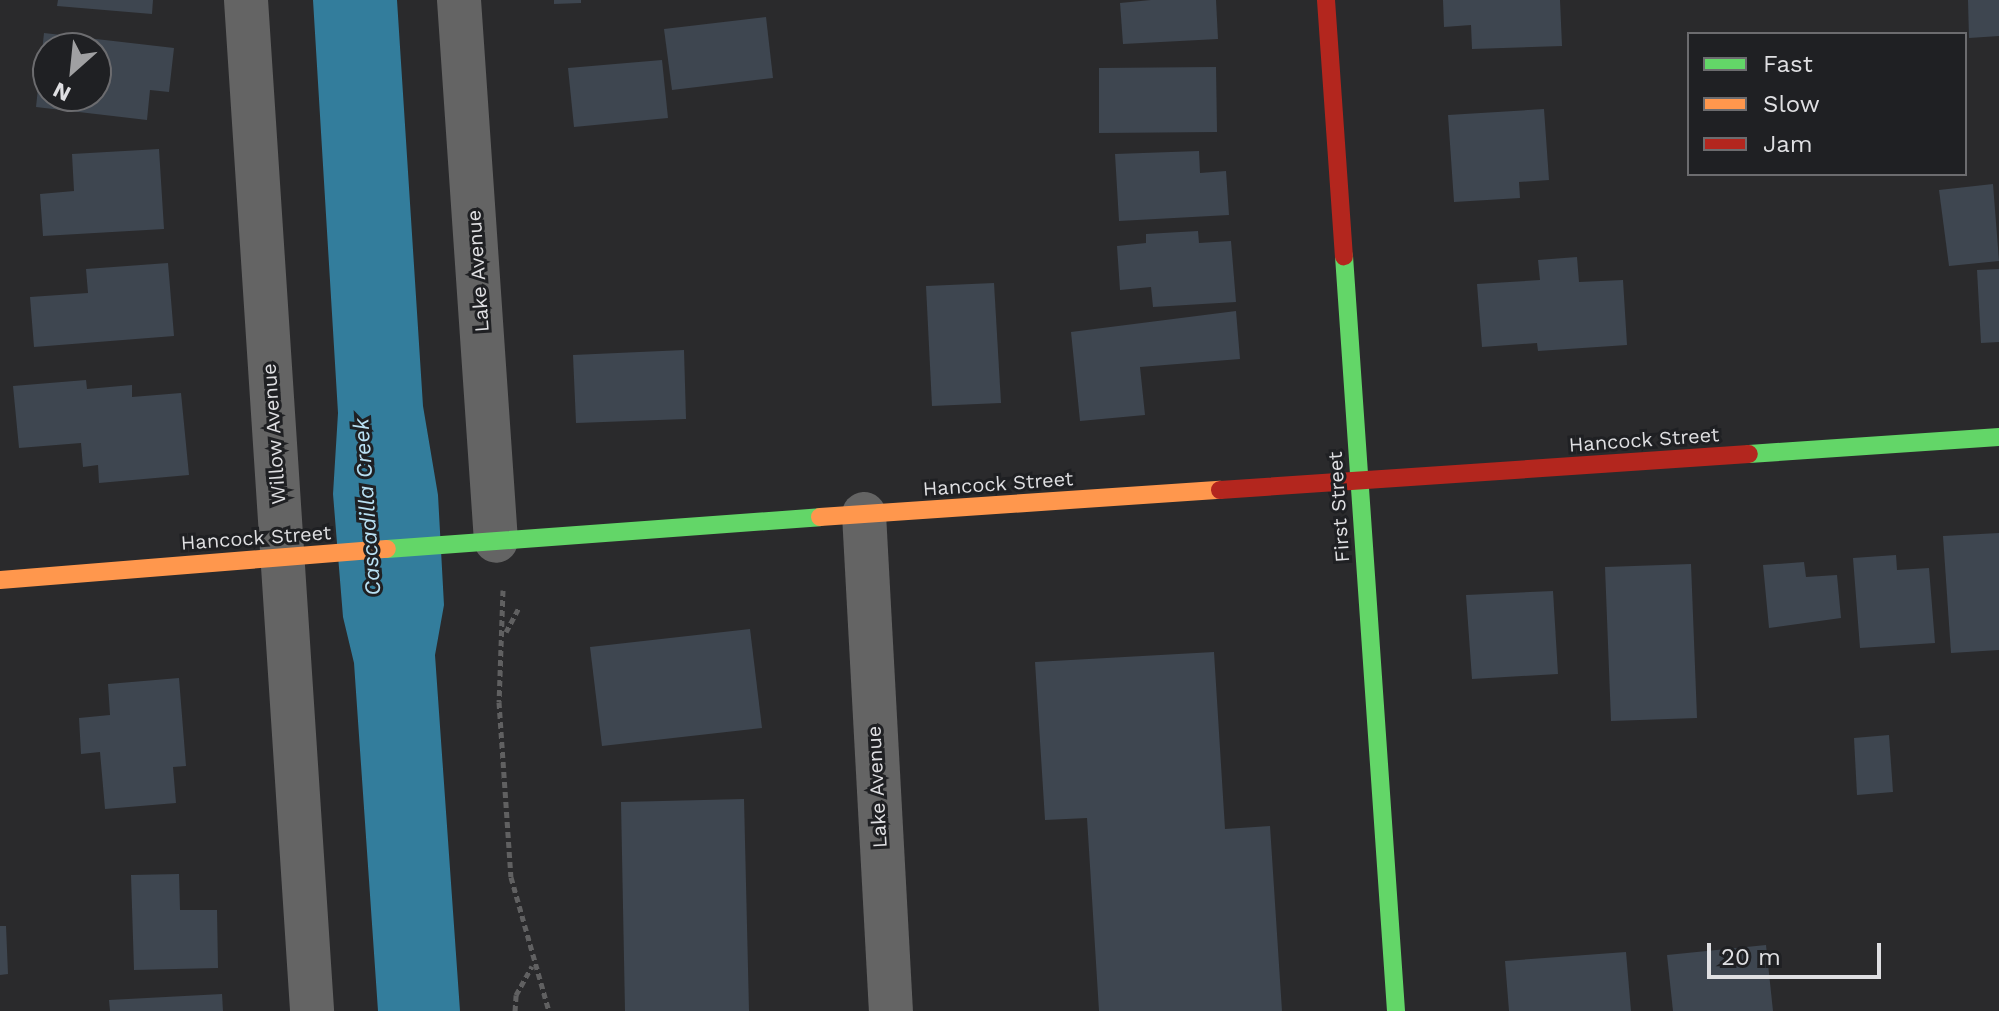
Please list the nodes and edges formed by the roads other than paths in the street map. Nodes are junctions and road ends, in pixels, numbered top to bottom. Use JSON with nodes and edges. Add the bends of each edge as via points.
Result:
{"nodes":[{"id":1,"x":246,"y":0,"type":"edge"},
{"id":2,"x":459,"y":0,"type":"edge"},
{"id":3,"x":1326,"y":0,"type":"edge"},
{"id":4,"x":1999,"y":437,"type":"edge"},
{"id":5,"x":1359,"y":482,"type":"junction"},
{"id":6,"x":864,"y":514,"type":"junction"},
{"id":7,"x":479,"y":543,"type":"junction"},
{"id":8,"x":282,"y":558,"type":"junction"},
{"id":9,"x":0,"y":580,"type":"edge"},
{"id":10,"x":312,"y":1011,"type":"edge"},
{"id":11,"x":891,"y":1011,"type":"edge"},
{"id":12,"x":1396,"y":1011,"type":"edge"}],
"edges":[{"from":1,"to":8,"type":"street","name":"Willow Avenue"},
{"from":2,"to":7,"type":"street","name":"Lake Avenue"},
{"from":3,"to":5,"type":"street","name":"First Street"},
{"from":4,"to":5,"type":"street","name":"Hancock Street"},
{"from":5,"to":6,"type":"street","name":"Hancock Street"},
{"from":5,"to":12,"type":"street","name":"First Street"},
{"from":6,"to":7,"type":"street","name":"Hancock Street"},
{"from":6,"to":11,"type":"street","name":"Lake Avenue"},
{"from":7,"to":8,"type":"street","name":"Hancock Street"},
{"from":8,"to":9,"type":"street","name":"Hancock Street"},
{"from":8,"to":10,"type":"street","name":"Willow Avenue"}]}
